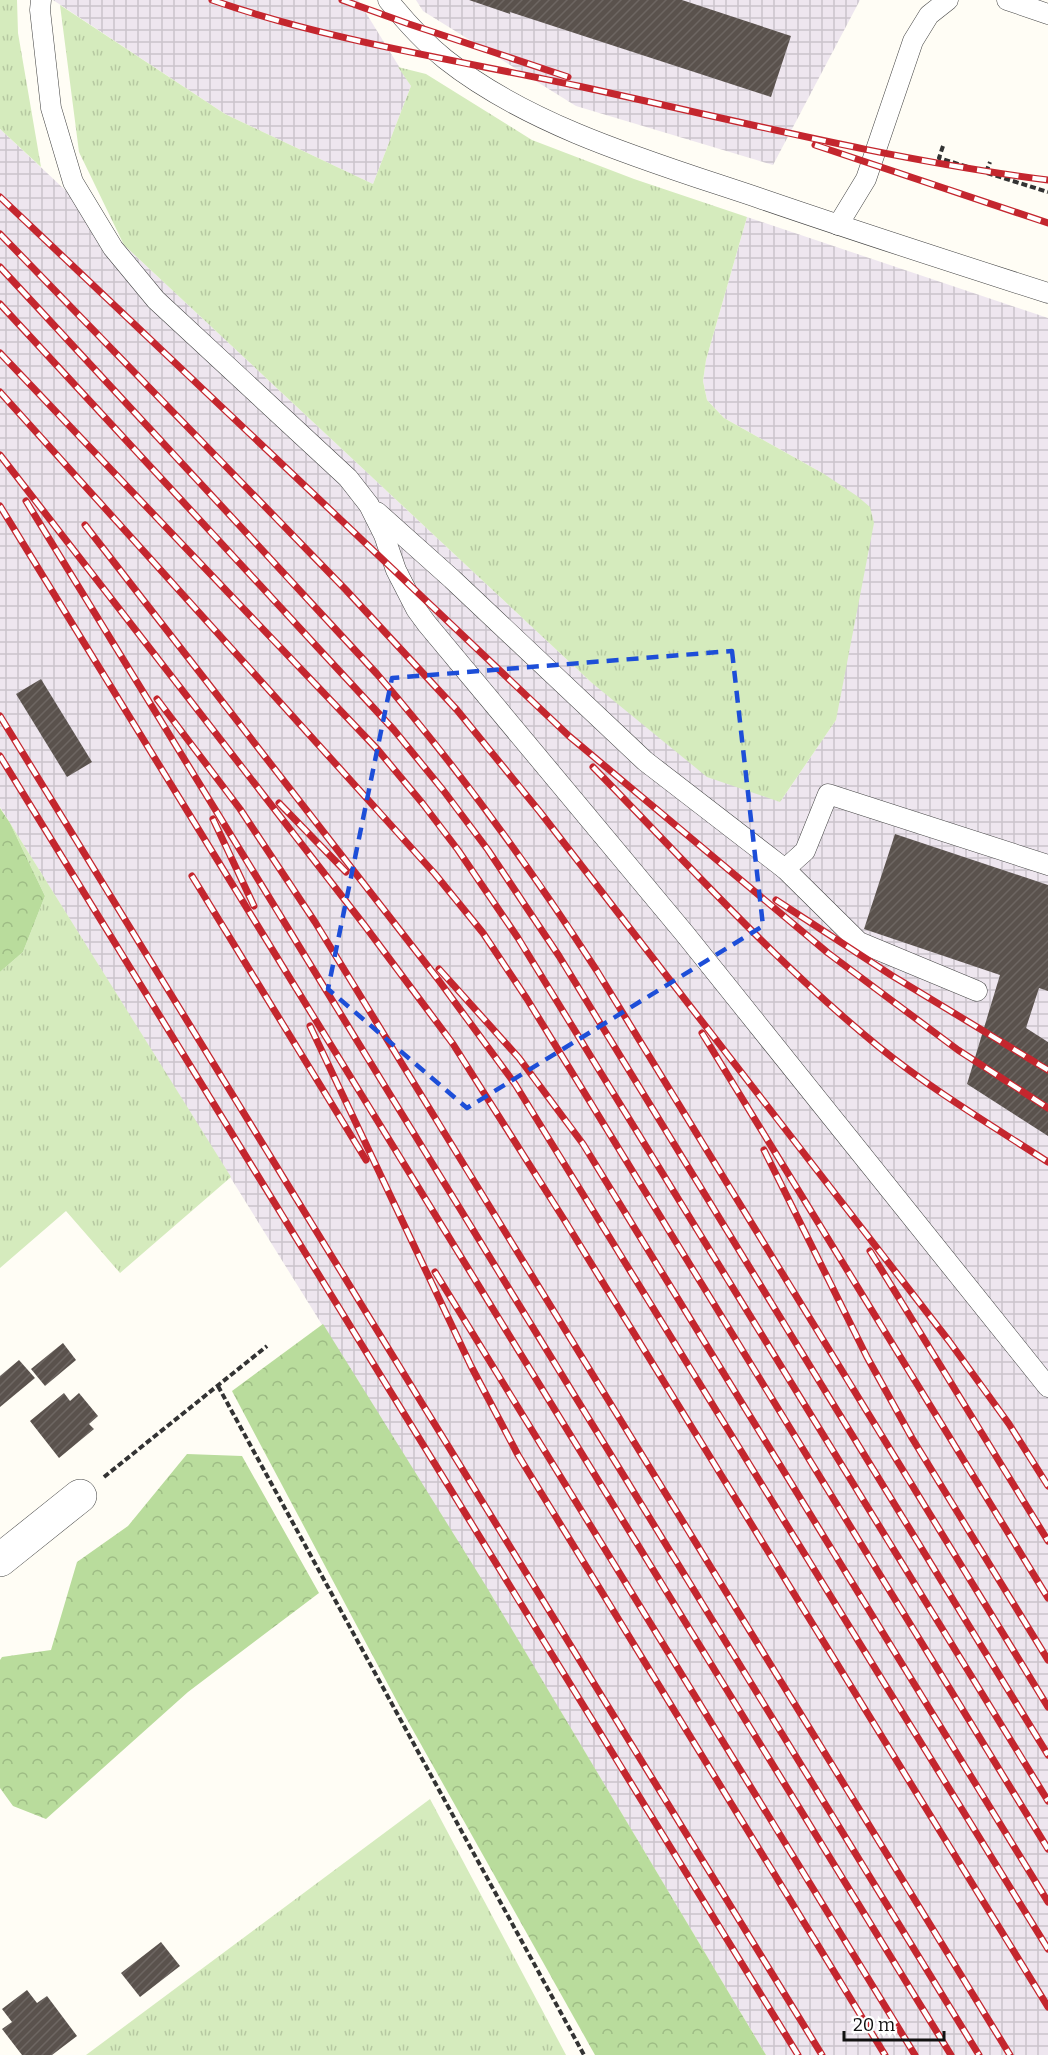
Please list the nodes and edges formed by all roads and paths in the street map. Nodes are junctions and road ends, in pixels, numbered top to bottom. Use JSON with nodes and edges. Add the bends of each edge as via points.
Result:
{"nodes":[{"id":1,"x":41,"y":0,"type":"edge"},
{"id":2,"x":388,"y":0,"type":"edge"},
{"id":3,"x":948,"y":0,"type":"edge"},
{"id":4,"x":1007,"y":0,"type":"edge"},
{"id":5,"x":1048,"y":14,"type":"edge"},
{"id":6,"x":943,"y":146,"type":"dead end"},
{"id":7,"x":990,"y":162,"type":"dead end"},
{"id":8,"x":986,"y":172,"type":"junction"},
{"id":9,"x":1048,"y":192,"type":"edge"},
{"id":10,"x":838,"y":225,"type":"junction"},
{"id":11,"x":1048,"y":293,"type":"edge"},
{"id":12,"x":369,"y":505,"type":"junction"},
{"id":13,"x":1048,"y":864,"type":"edge"},
{"id":14,"x":785,"y":869,"type":"junction"},
{"id":15,"x":977,"y":991,"type":"dead end"},
{"id":16,"x":267,"y":1346,"type":"dead end"},
{"id":17,"x":218,"y":1386,"type":"junction"},
{"id":18,"x":1048,"y":1387,"type":"edge"},
{"id":19,"x":80,"y":1496,"type":"joint"},
{"id":20,"x":0,"y":1560,"type":"edge"},
{"id":21,"x":584,"y":2055,"type":"edge"}],
"edges":[{"from":1,"to":12,"type":"lane","via":[[51,108],[73,182],[113,248],[156,300],[328,458]]},
{"from":2,"to":10,"type":"lane","via":[[444,58],[486,87],[545,119],[640,158]]},
{"from":3,"to":10,"type":"lane","via":[[929,15],[913,41],[866,179]]},
{"from":4,"to":5,"type":"lane"},
{"from":6,"to":8,"type":"path","via":[[939,158]]},
{"from":7,"to":8,"type":"path"},
{"from":8,"to":9,"type":"path"},
{"from":10,"to":11,"type":"lane"},
{"from":12,"to":14,"type":"lane","via":[[645,761]]},
{"from":12,"to":18,"type":"lane","via":[[396,570],[427,624],[692,943]]},
{"from":13,"to":14,"type":"lane","via":[[828,794],[805,851]]},
{"from":14,"to":15,"type":"lane","via":[[859,942]]},
{"from":16,"to":17,"type":"path"},
{"from":17,"to":19,"type":"path"},
{"from":17,"to":21,"type":"path"},
{"from":19,"to":20,"type":"street"}]}
